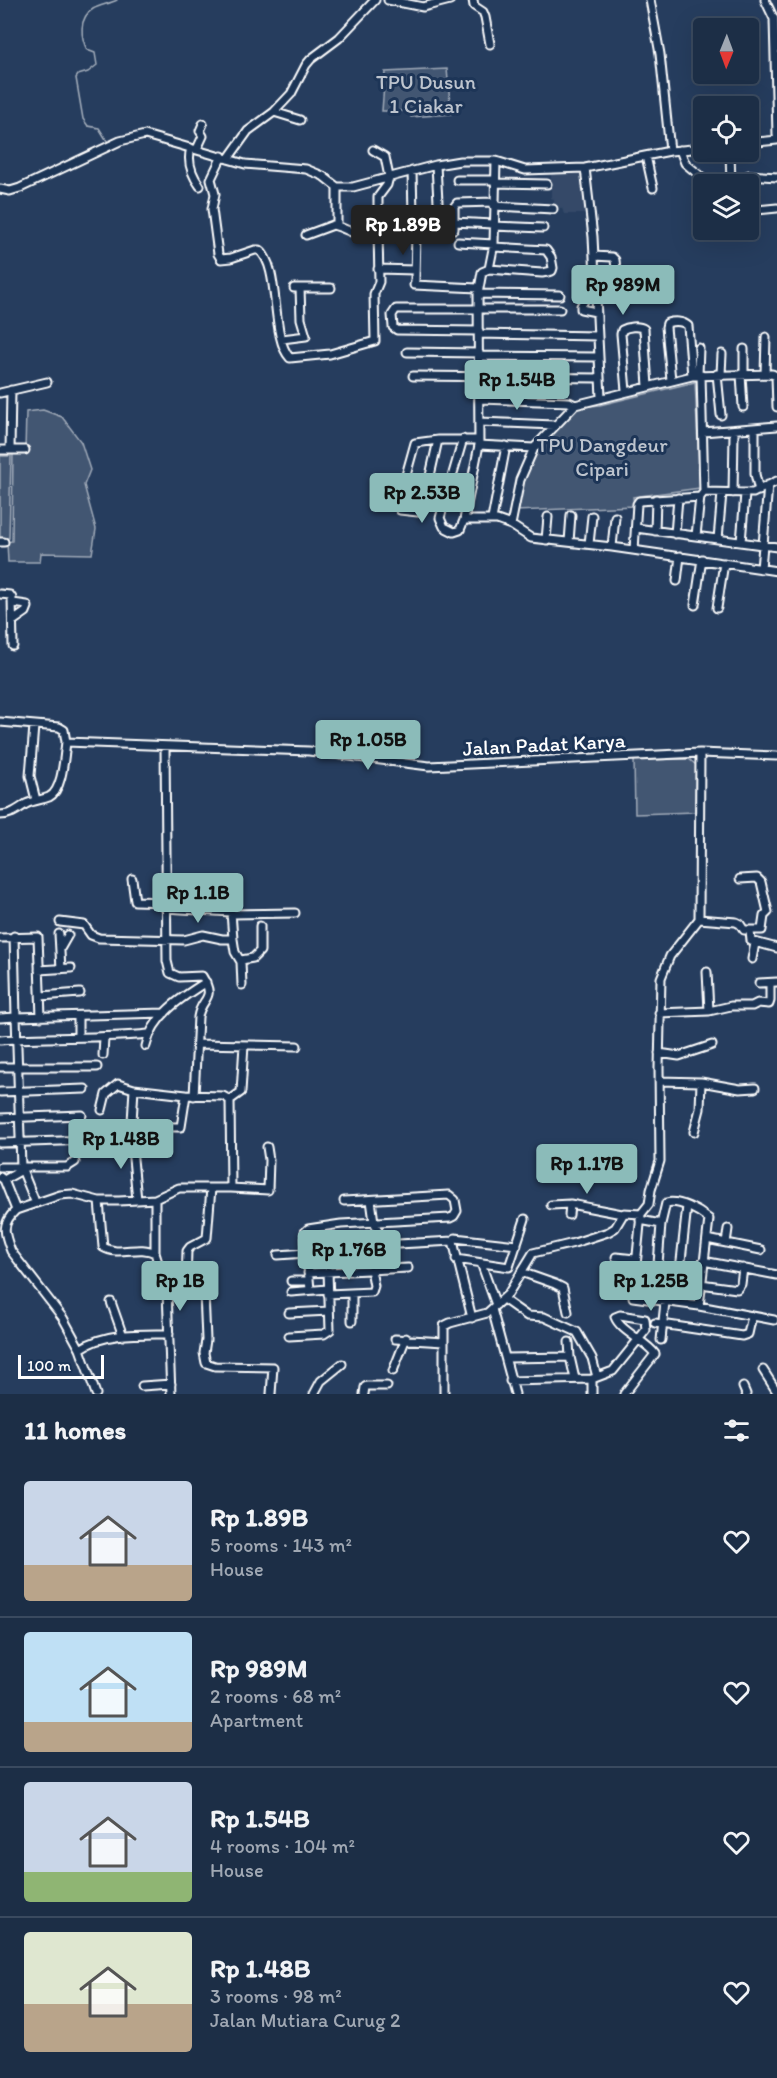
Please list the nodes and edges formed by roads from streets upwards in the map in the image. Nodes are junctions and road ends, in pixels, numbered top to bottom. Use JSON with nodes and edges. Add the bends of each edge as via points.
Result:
{"nodes":[{"id":1,"x":375,"y":0,"type":"edge"},
{"id":2,"x":388,"y":0,"type":"edge"},
{"id":3,"x":450,"y":0,"type":"edge"},
{"id":4,"x":472,"y":0,"type":"edge"},
{"id":5,"x":650,"y":0,"type":"edge"},
{"id":6,"x":765,"y":0,"type":"edge"},
{"id":7,"x":490,"y":44,"type":"dead end"},
{"id":8,"x":274,"y":112,"type":"junction"},
{"id":9,"x":300,"y":120,"type":"dead end"},
{"id":10,"x":203,"y":124,"type":"dead end"},
{"id":11,"x":777,"y":135,"type":"edge"},
{"id":12,"x":777,"y":140,"type":"edge"},
{"id":13,"x":759,"y":142,"type":"edge"},
{"id":14,"x":194,"y":148,"type":"junction"},
{"id":15,"x":693,"y":149,"type":"edge"},
{"id":16,"x":373,"y":150,"type":"dead end"},
{"id":17,"x":680,"y":150,"type":"junction"},
{"id":18,"x":670,"y":151,"type":"junction"},
{"id":19,"x":646,"y":156,"type":"junction"},
{"id":20,"x":225,"y":158,"type":"junction"},
{"id":21,"x":496,"y":161,"type":"junction"},
{"id":22,"x":436,"y":165,"type":"junction"},
{"id":23,"x":585,"y":168,"type":"junction"},
{"id":24,"x":412,"y":171,"type":"junction"},
{"id":25,"x":699,"y":174,"type":"edge"},
{"id":26,"x":759,"y":176,"type":"edge"},
{"id":27,"x":389,"y":177,"type":"junction"},
{"id":28,"x":777,"y":177,"type":"edge"},
{"id":29,"x":457,"y":180,"type":"dead end"},
{"id":30,"x":495,"y":181,"type":"junction"},
{"id":31,"x":547,"y":184,"type":"dead end"},
{"id":32,"x":200,"y":186,"type":"dead end"},
{"id":33,"x":336,"y":187,"type":"junction"},
{"id":34,"x":653,"y":188,"type":"dead end"},
{"id":35,"x":0,"y":189,"type":"edge"},
{"id":36,"x":494,"y":204,"type":"junction"},
{"id":37,"x":777,"y":208,"type":"edge"},
{"id":38,"x":553,"y":209,"type":"dead end"},
{"id":39,"x":759,"y":210,"type":"edge"},
{"id":40,"x":494,"y":225,"type":"junction"},
{"id":41,"x":337,"y":226,"type":"junction"},
{"id":42,"x":543,"y":228,"type":"dead end"},
{"id":43,"x":378,"y":231,"type":"junction"},
{"id":44,"x":407,"y":231,"type":"junction"},
{"id":45,"x":416,"y":231,"type":"junction"},
{"id":46,"x":306,"y":235,"type":"dead end"},
{"id":47,"x":458,"y":242,"type":"dead end"},
{"id":48,"x":494,"y":246,"type":"junction"},
{"id":49,"x":594,"y":256,"type":"junction"},
{"id":50,"x":378,"y":269,"type":"junction"},
{"id":51,"x":489,"y":269,"type":"junction"},
{"id":52,"x":616,"y":269,"type":"dead end"},
{"id":53,"x":415,"y":270,"type":"junction"},
{"id":54,"x":331,"y":288,"type":"dead end"},
{"id":55,"x":595,"y":289,"type":"junction"},
{"id":56,"x":640,"y":290,"type":"dead end"},
{"id":57,"x":478,"y":291,"type":"junction"},
{"id":58,"x":560,"y":295,"type":"dead end"},
{"id":59,"x":586,"y":297,"type":"dead end"},
{"id":60,"x":478,"y":309,"type":"junction"},
{"id":61,"x":560,"y":309,"type":"dead end"},
{"id":62,"x":596,"y":312,"type":"junction"},
{"id":63,"x":479,"y":333,"type":"junction"},
{"id":64,"x":597,"y":336,"type":"junction"},
{"id":65,"x":766,"y":337,"type":"dead end"},
{"id":66,"x":282,"y":339,"type":"junction"},
{"id":67,"x":699,"y":348,"type":"dead end"},
{"id":68,"x":744,"y":349,"type":"dead end"},
{"id":69,"x":407,"y":352,"type":"dead end"},
{"id":70,"x":722,"y":354,"type":"dead end"},
{"id":71,"x":479,"y":355,"type":"junction"},
{"id":72,"x":599,"y":357,"type":"junction"},
{"id":73,"x":719,"y":374,"type":"junction"},
{"id":74,"x":742,"y":374,"type":"junction"},
{"id":75,"x":765,"y":374,"type":"junction"},
{"id":76,"x":697,"y":375,"type":"junction"},
{"id":77,"x":413,"y":376,"type":"dead end"},
{"id":78,"x":479,"y":377,"type":"junction"},
{"id":79,"x":599,"y":378,"type":"junction"},
{"id":80,"x":671,"y":380,"type":"junction"},
{"id":81,"x":47,"y":382,"type":"dead end"},
{"id":82,"x":648,"y":386,"type":"junction"},
{"id":83,"x":10,"y":390,"type":"junction"},
{"id":84,"x":626,"y":391,"type":"junction"},
{"id":85,"x":0,"y":393,"type":"edge"},
{"id":86,"x":601,"y":397,"type":"junction"},
{"id":87,"x":480,"y":399,"type":"junction"},
{"id":88,"x":575,"y":405,"type":"junction"},
{"id":89,"x":743,"y":407,"type":"dead end"},
{"id":90,"x":777,"y":407,"type":"edge"},
{"id":91,"x":721,"y":415,"type":"dead end"},
{"id":92,"x":480,"y":422,"type":"junction"},
{"id":93,"x":554,"y":425,"type":"junction"},
{"id":94,"x":777,"y":426,"type":"edge"},
{"id":95,"x":703,"y":432,"type":"junction"},
{"id":96,"x":755,"y":432,"type":"dead end"},
{"id":97,"x":734,"y":434,"type":"dead end"},
{"id":98,"x":463,"y":439,"type":"junction"},
{"id":99,"x":438,"y":440,"type":"junction"},
{"id":100,"x":479,"y":443,"type":"junction"},
{"id":101,"x":506,"y":446,"type":"junction"},
{"id":102,"x":534,"y":448,"type":"junction"},
{"id":103,"x":0,"y":450,"type":"edge"},
{"id":104,"x":10,"y":450,"type":"junction"},
{"id":105,"x":25,"y":450,"type":"dead end"},
{"id":106,"x":777,"y":480,"type":"edge"},
{"id":107,"x":768,"y":485,"type":"junction"},
{"id":108,"x":759,"y":491,"type":"junction"},
{"id":109,"x":722,"y":493,"type":"junction"},
{"id":110,"x":733,"y":493,"type":"junction"},
{"id":111,"x":745,"y":494,"type":"junction"},
{"id":112,"x":702,"y":495,"type":"junction"},
{"id":113,"x":678,"y":498,"type":"junction"},
{"id":114,"x":657,"y":499,"type":"junction"},
{"id":115,"x":571,"y":515,"type":"dead end"},
{"id":116,"x":592,"y":516,"type":"dead end"},
{"id":117,"x":548,"y":517,"type":"dead end"},
{"id":118,"x":615,"y":517,"type":"dead end"},
{"id":119,"x":492,"y":519,"type":"junction"},
{"id":120,"x":464,"y":520,"type":"junction"},
{"id":121,"x":511,"y":525,"type":"junction"},
{"id":122,"x":636,"y":528,"type":"junction"},
{"id":123,"x":655,"y":531,"type":"junction"},
{"id":124,"x":675,"y":534,"type":"junction"},
{"id":125,"x":696,"y":536,"type":"junction"},
{"id":126,"x":718,"y":539,"type":"junction"},
{"id":127,"x":546,"y":540,"type":"junction"},
{"id":128,"x":569,"y":542,"type":"junction"},
{"id":129,"x":741,"y":542,"type":"junction"},
{"id":130,"x":589,"y":544,"type":"junction"},
{"id":131,"x":764,"y":546,"type":"junction"},
{"id":132,"x":612,"y":547,"type":"junction"},
{"id":133,"x":777,"y":547,"type":"edge"},
{"id":134,"x":634,"y":550,"type":"junction"},
{"id":135,"x":680,"y":556,"type":"junction"},
{"id":136,"x":702,"y":559,"type":"junction"},
{"id":137,"x":724,"y":563,"type":"junction"},
{"id":138,"x":761,"y":569,"type":"junction"},
{"id":139,"x":777,"y":572,"type":"edge"},
{"id":140,"x":677,"y":581,"type":"dead end"},
{"id":141,"x":0,"y":594,"type":"edge"},
{"id":142,"x":13,"y":603,"type":"junction"},
{"id":143,"x":695,"y":605,"type":"dead end"},
{"id":144,"x":717,"y":608,"type":"dead end"},
{"id":145,"x":13,"y":621,"type":"junction"},
{"id":146,"x":13,"y":646,"type":"dead end"},
{"id":147,"x":0,"y":722,"type":"edge"},
{"id":148,"x":34,"y":726,"type":"junction"},
{"id":149,"x":66,"y":742,"type":"junction"},
{"id":150,"x":165,"y":746,"type":"junction"},
{"id":151,"x":700,"y":753,"type":"junction"},
{"id":152,"x":777,"y":756,"type":"edge"},
{"id":153,"x":36,"y":800,"type":"junction"},
{"id":154,"x":0,"y":815,"type":"edge"},
{"id":155,"x":132,"y":879,"type":"dead end"},
{"id":156,"x":740,"y":879,"type":"dead end"},
{"id":157,"x":165,"y":905,"type":"junction"},
{"id":158,"x":295,"y":913,"type":"dead end"},
{"id":159,"x":232,"y":914,"type":"junction"},
{"id":160,"x":764,"y":916,"type":"junction"},
{"id":161,"x":777,"y":916,"type":"edge"},
{"id":162,"x":699,"y":919,"type":"junction"},
{"id":163,"x":60,"y":922,"type":"dead end"},
{"id":164,"x":260,"y":927,"type":"dead end"},
{"id":165,"x":750,"y":931,"type":"junction"},
{"id":166,"x":59,"y":934,"type":"dead end"},
{"id":167,"x":68,"y":935,"type":"dead end"},
{"id":168,"x":14,"y":936,"type":"junction"},
{"id":169,"x":0,"y":938,"type":"edge"},
{"id":170,"x":166,"y":939,"type":"junction"},
{"id":171,"x":233,"y":939,"type":"junction"},
{"id":172,"x":756,"y":943,"type":"junction"},
{"id":173,"x":60,"y":948,"type":"junction"},
{"id":174,"x":777,"y":948,"type":"edge"},
{"id":175,"x":752,"y":959,"type":"dead end"},
{"id":176,"x":241,"y":960,"type":"junction"},
{"id":177,"x":71,"y":968,"type":"dead end"},
{"id":178,"x":61,"y":969,"type":"junction"},
{"id":179,"x":39,"y":970,"type":"junction"},
{"id":180,"x":707,"y":972,"type":"dead end"},
{"id":181,"x":206,"y":982,"type":"junction"},
{"id":182,"x":773,"y":982,"type":"edge"},
{"id":183,"x":759,"y":983,"type":"dead end"},
{"id":184,"x":242,"y":985,"type":"dead end"},
{"id":185,"x":80,"y":993,"type":"dead end"},
{"id":186,"x":41,"y":996,"type":"junction"},
{"id":187,"x":709,"y":1011,"type":"junction"},
{"id":188,"x":165,"y":1013,"type":"junction"},
{"id":189,"x":659,"y":1013,"type":"junction"},
{"id":190,"x":78,"y":1016,"type":"junction"},
{"id":191,"x":16,"y":1017,"type":"junction"},
{"id":192,"x":41,"y":1017,"type":"junction"},
{"id":193,"x":0,"y":1018,"type":"edge"},
{"id":194,"x":148,"y":1034,"type":"junction"},
{"id":195,"x":78,"y":1037,"type":"junction"},
{"id":196,"x":104,"y":1038,"type":"junction"},
{"id":197,"x":18,"y":1039,"type":"junction"},
{"id":198,"x":0,"y":1040,"type":"edge"},
{"id":199,"x":197,"y":1044,"type":"junction"},
{"id":200,"x":244,"y":1045,"type":"junction"},
{"id":201,"x":712,"y":1045,"type":"dead end"},
{"id":202,"x":146,"y":1046,"type":"dead end"},
{"id":203,"x":297,"y":1046,"type":"dead end"},
{"id":204,"x":659,"y":1053,"type":"junction"},
{"id":205,"x":103,"y":1055,"type":"dead end"},
{"id":206,"x":0,"y":1067,"type":"edge"},
{"id":207,"x":18,"y":1067,"type":"junction"},
{"id":208,"x":97,"y":1067,"type":"dead end"},
{"id":209,"x":659,"y":1081,"type":"junction"},
{"id":210,"x":701,"y":1082,"type":"junction"},
{"id":211,"x":755,"y":1088,"type":"dead end"},
{"id":212,"x":84,"y":1089,"type":"dead end"},
{"id":213,"x":134,"y":1089,"type":"junction"},
{"id":214,"x":0,"y":1092,"type":"edge"},
{"id":215,"x":19,"y":1092,"type":"junction"},
{"id":216,"x":190,"y":1095,"type":"junction"},
{"id":217,"x":230,"y":1100,"type":"junction"},
{"id":218,"x":102,"y":1110,"type":"dead end"},
{"id":219,"x":82,"y":1115,"type":"dead end"},
{"id":220,"x":0,"y":1118,"type":"edge"},
{"id":221,"x":20,"y":1118,"type":"junction"},
{"id":222,"x":163,"y":1127,"type":"dead end"},
{"id":223,"x":694,"y":1132,"type":"dead end"},
{"id":224,"x":91,"y":1140,"type":"dead end"},
{"id":225,"x":21,"y":1142,"type":"junction"},
{"id":226,"x":0,"y":1143,"type":"edge"},
{"id":227,"x":267,"y":1147,"type":"dead end"},
{"id":228,"x":75,"y":1162,"type":"dead end"},
{"id":229,"x":0,"y":1167,"type":"edge"},
{"id":230,"x":22,"y":1168,"type":"junction"},
{"id":231,"x":2,"y":1178,"type":"edge"},
{"id":232,"x":211,"y":1188,"type":"junction"},
{"id":233,"x":231,"y":1188,"type":"junction"},
{"id":234,"x":34,"y":1199,"type":"dead end"},
{"id":235,"x":156,"y":1199,"type":"junction"},
{"id":236,"x":137,"y":1200,"type":"junction"},
{"id":237,"x":371,"y":1200,"type":"junction"},
{"id":238,"x":99,"y":1201,"type":"junction"},
{"id":239,"x":344,"y":1201,"type":"dead end"},
{"id":240,"x":570,"y":1204,"type":"junction"},
{"id":241,"x":551,"y":1205,"type":"dead end"},
{"id":242,"x":687,"y":1206,"type":"junction"},
{"id":243,"x":16,"y":1210,"type":"junction"},
{"id":244,"x":622,"y":1214,"type":"junction"},
{"id":245,"x":569,"y":1215,"type":"dead end"},
{"id":246,"x":641,"y":1217,"type":"junction"},
{"id":247,"x":525,"y":1219,"type":"dead end"},
{"id":248,"x":374,"y":1222,"type":"junction"},
{"id":249,"x":661,"y":1224,"type":"junction"},
{"id":250,"x":728,"y":1229,"type":"dead end"},
{"id":251,"x":707,"y":1239,"type":"junction"},
{"id":252,"x":453,"y":1241,"type":"junction"},
{"id":253,"x":726,"y":1243,"type":"junction"},
{"id":254,"x":380,"y":1245,"type":"junction"},
{"id":255,"x":517,"y":1245,"type":"junction"},
{"id":256,"x":761,"y":1250,"type":"dead end"},
{"id":257,"x":155,"y":1253,"type":"junction"},
{"id":258,"x":306,"y":1253,"type":"junction"},
{"id":259,"x":278,"y":1255,"type":"dead end"},
{"id":260,"x":616,"y":1257,"type":"dead end"},
{"id":261,"x":456,"y":1259,"type":"junction"},
{"id":262,"x":635,"y":1259,"type":"junction"},
{"id":263,"x":703,"y":1261,"type":"junction"},
{"id":264,"x":481,"y":1263,"type":"junction"},
{"id":265,"x":408,"y":1268,"type":"dead end"},
{"id":266,"x":742,"y":1268,"type":"junction"},
{"id":267,"x":371,"y":1269,"type":"junction"},
{"id":268,"x":384,"y":1269,"type":"junction"},
{"id":269,"x":328,"y":1271,"type":"junction"},
{"id":270,"x":521,"y":1272,"type":"junction"},
{"id":271,"x":777,"y":1275,"type":"edge"},
{"id":272,"x":308,"y":1277,"type":"junction"},
{"id":273,"x":616,"y":1279,"type":"dead end"},
{"id":274,"x":633,"y":1280,"type":"junction"},
{"id":275,"x":679,"y":1280,"type":"junction"},
{"id":276,"x":291,"y":1281,"type":"dead end"},
{"id":277,"x":702,"y":1282,"type":"junction"},
{"id":278,"x":310,"y":1290,"type":"junction"},
{"id":279,"x":167,"y":1291,"type":"junction"},
{"id":280,"x":204,"y":1292,"type":"dead end"},
{"id":281,"x":291,"y":1292,"type":"dead end"},
{"id":282,"x":328,"y":1292,"type":"junction"},
{"id":283,"x":351,"y":1294,"type":"junction"},
{"id":284,"x":503,"y":1299,"type":"junction"},
{"id":285,"x":111,"y":1302,"type":"dead end"},
{"id":286,"x":665,"y":1302,"type":"junction"},
{"id":287,"x":699,"y":1306,"type":"junction"},
{"id":288,"x":494,"y":1307,"type":"junction"},
{"id":289,"x":329,"y":1311,"type":"junction"},
{"id":290,"x":568,"y":1312,"type":"dead end"},
{"id":291,"x":289,"y":1313,"type":"dead end"},
{"id":292,"x":753,"y":1316,"type":"junction"},
{"id":293,"x":472,"y":1318,"type":"junction"},
{"id":294,"x":774,"y":1320,"type":"dead end"},
{"id":295,"x":352,"y":1321,"type":"dead end"},
{"id":296,"x":659,"y":1323,"type":"junction"},
{"id":297,"x":169,"y":1334,"type":"junction"},
{"id":298,"x":123,"y":1336,"type":"junction"},
{"id":299,"x":289,"y":1336,"type":"dead end"},
{"id":300,"x":406,"y":1338,"type":"junction"},
{"id":301,"x":395,"y":1339,"type":"dead end"},
{"id":302,"x":640,"y":1339,"type":"junction"},
{"id":303,"x":661,"y":1340,"type":"dead end"},
{"id":304,"x":444,"y":1342,"type":"junction"},
{"id":305,"x":569,"y":1342,"type":"dead end"},
{"id":306,"x":80,"y":1349,"type":"junction"},
{"id":307,"x":570,"y":1357,"type":"junction"},
{"id":308,"x":507,"y":1358,"type":"junction"},
{"id":309,"x":342,"y":1364,"type":"dead end"},
{"id":310,"x":763,"y":1370,"type":"dead end"},
{"id":311,"x":393,"y":1371,"type":"dead end"},
{"id":312,"x":594,"y":1378,"type":"junction"},
{"id":313,"x":575,"y":1379,"type":"junction"},
{"id":314,"x":510,"y":1381,"type":"junction"},
{"id":315,"x":171,"y":1384,"type":"junction"},
{"id":316,"x":142,"y":1386,"type":"dead end"},
{"id":317,"x":387,"y":1386,"type":"dead end"},
{"id":318,"x":777,"y":1392,"type":"edge"},
{"id":319,"x":96,"y":1394,"type":"edge"},
{"id":320,"x":171,"y":1394,"type":"edge"},
{"id":321,"x":272,"y":1394,"type":"edge"},
{"id":322,"x":314,"y":1394,"type":"edge"},
{"id":323,"x":364,"y":1394,"type":"edge"},
{"id":324,"x":444,"y":1394,"type":"edge"},
{"id":325,"x":515,"y":1394,"type":"edge"},
{"id":326,"x":592,"y":1394,"type":"edge"},
{"id":327,"x":624,"y":1394,"type":"edge"}],
"edges":[{"from":1,"to":8,"type":"street","via":[[339,38],[311,59],[291,94]]},
{"from":2,"to":3,"type":"street","via":[[423,7]]},
{"from":4,"to":7,"type":"street","via":[[483,12]]},
{"from":5,"to":18,"type":"street"},
{"from":6,"to":11,"type":"street","via":[[774,19]]},
{"from":8,"to":9,"type":"street"},
{"from":8,"to":20,"type":"street","via":[[248,131]]},
{"from":10,"to":14,"type":"street","via":[[203,136]]},
{"from":12,"to":13,"type":"street"},
{"from":14,"to":20,"type":"street"},
{"from":14,"to":32,"type":"street","via":[[189,159]]},
{"from":14,"to":35,"type":"street","via":[[138,135],[20,188]]},
{"from":15,"to":17,"type":"street"},
{"from":16,"to":27,"type":"street","via":[[385,157]]},
{"from":17,"to":18,"type":"street"},
{"from":17,"to":25,"type":"street","via":[[685,162]]},
{"from":18,"to":19,"type":"street"},
{"from":19,"to":23,"type":"street"},
{"from":19,"to":34,"type":"street"},
{"from":20,"to":33,"type":"street","via":[[306,169]]},
{"from":20,"to":66,"type":"street","via":[[211,179],[218,254],[227,259],[255,250],[264,253]]},
{"from":21,"to":22,"type":"street"},
{"from":21,"to":23,"type":"street","via":[[525,170]]},
{"from":21,"to":30,"type":"street"},
{"from":22,"to":24,"type":"street"},
{"from":22,"to":45,"type":"street","via":[[436,229]]},
{"from":23,"to":49,"type":"street"},
{"from":24,"to":27,"type":"street"},
{"from":24,"to":44,"type":"street","via":[[413,214]]},
{"from":26,"to":28,"type":"street"},
{"from":27,"to":33,"type":"street","via":[[353,187]]},
{"from":27,"to":43,"type":"street","via":[[378,197]]},
{"from":29,"to":30,"type":"street"},
{"from":30,"to":31,"type":"street"},
{"from":30,"to":36,"type":"street"},
{"from":33,"to":41,"type":"street"},
{"from":36,"to":38,"type":"street"},
{"from":36,"to":40,"type":"street"},
{"from":36,"to":40,"type":"street","via":[[457,203],[454,207],[454,225]]},
{"from":37,"to":39,"type":"street"},
{"from":40,"to":42,"type":"street"},
{"from":40,"to":48,"type":"street"},
{"from":41,"to":43,"type":"street","via":[[360,236]]},
{"from":41,"to":46,"type":"street"},
{"from":43,"to":44,"type":"street"},
{"from":43,"to":50,"type":"street"},
{"from":44,"to":45,"type":"street"},
{"from":45,"to":53,"type":"street"},
{"from":47,"to":48,"type":"street"},
{"from":48,"to":51,"type":"street"},
{"from":48,"to":51,"type":"street","via":[[546,250],[554,268],[542,273]]},
{"from":49,"to":52,"type":"street","via":[[614,258]]},
{"from":49,"to":55,"type":"street"},
{"from":50,"to":53,"type":"street"},
{"from":50,"to":66,"type":"street","via":[[375,341],[330,354],[290,358]]},
{"from":51,"to":57,"type":"street","via":[[482,272]]},
{"from":53,"to":57,"type":"street","via":[[414,283]]},
{"from":54,"to":66,"type":"street","via":[[297,288],[306,336]]},
{"from":55,"to":56,"type":"street"},
{"from":55,"to":62,"type":"street"},
{"from":57,"to":58,"type":"street"},
{"from":57,"to":60,"type":"street"},
{"from":59,"to":62,"type":"street","via":[[581,309]]},
{"from":60,"to":61,"type":"street"},
{"from":60,"to":63,"type":"street"},
{"from":60,"to":63,"type":"street","via":[[396,309],[392,324],[397,330]]},
{"from":62,"to":64,"type":"street"},
{"from":63,"to":64,"type":"street"},
{"from":63,"to":71,"type":"street"},
{"from":64,"to":72,"type":"street"},
{"from":65,"to":75,"type":"street"},
{"from":67,"to":76,"type":"street"},
{"from":68,"to":74,"type":"street"},
{"from":69,"to":71,"type":"street"},
{"from":70,"to":73,"type":"street"},
{"from":71,"to":72,"type":"street"},
{"from":71,"to":78,"type":"street"},
{"from":72,"to":79,"type":"street"},
{"from":73,"to":74,"type":"street"},
{"from":73,"to":76,"type":"street"},
{"from":73,"to":91,"type":"street"},
{"from":74,"to":75,"type":"street"},
{"from":74,"to":89,"type":"street"},
{"from":75,"to":90,"type":"street","via":[[776,376]]},
{"from":76,"to":80,"type":"street"},
{"from":76,"to":80,"type":"street","via":[[688,326],[672,322],[666,327]]},
{"from":76,"to":95,"type":"street"},
{"from":77,"to":78,"type":"street"},
{"from":78,"to":79,"type":"street"},
{"from":78,"to":87,"type":"street"},
{"from":79,"to":86,"type":"street"},
{"from":80,"to":82,"type":"street"},
{"from":81,"to":83,"type":"street"},
{"from":82,"to":84,"type":"street"},
{"from":82,"to":84,"type":"street","via":[[643,328],[627,328],[621,334]]},
{"from":83,"to":85,"type":"street"},
{"from":83,"to":104,"type":"street"},
{"from":84,"to":86,"type":"street"},
{"from":86,"to":88,"type":"street"},
{"from":87,"to":88,"type":"street"},
{"from":87,"to":92,"type":"street"},
{"from":88,"to":93,"type":"street"},
{"from":92,"to":93,"type":"street"},
{"from":92,"to":100,"type":"street"},
{"from":93,"to":102,"type":"street"},
{"from":94,"to":95,"type":"street"},
{"from":95,"to":112,"type":"street"},
{"from":96,"to":108,"type":"street"},
{"from":97,"to":110,"type":"street"},
{"from":98,"to":99,"type":"street"},
{"from":98,"to":100,"type":"street"},
{"from":98,"to":120,"type":"street","via":[[440,521],[456,532]]},
{"from":99,"to":99,"type":"street","via":[[414,444],[398,504],[400,510],[418,512],[423,507]]},
{"from":100,"to":101,"type":"street"},
{"from":100,"to":120,"type":"street"},
{"from":101,"to":102,"type":"street"},
{"from":101,"to":119,"type":"street"},
{"from":102,"to":121,"type":"street","via":[[520,480]]},
{"from":103,"to":104,"type":"street"},
{"from":104,"to":105,"type":"street"},
{"from":106,"to":107,"type":"street"},
{"from":107,"to":108,"type":"street"},
{"from":107,"to":131,"type":"street"},
{"from":108,"to":111,"type":"street"},
{"from":109,"to":110,"type":"street"},
{"from":109,"to":112,"type":"street"},
{"from":109,"to":126,"type":"street"},
{"from":110,"to":111,"type":"street"},
{"from":111,"to":129,"type":"street"},
{"from":112,"to":113,"type":"street"},
{"from":112,"to":125,"type":"street"},
{"from":113,"to":114,"type":"street"},
{"from":113,"to":124,"type":"street"},
{"from":114,"to":122,"type":"street","via":[[637,504]]},
{"from":114,"to":123,"type":"street"},
{"from":115,"to":128,"type":"street"},
{"from":116,"to":130,"type":"street"},
{"from":117,"to":127,"type":"street"},
{"from":118,"to":132,"type":"street"},
{"from":119,"to":120,"type":"street"},
{"from":119,"to":121,"type":"street"},
{"from":121,"to":127,"type":"street","via":[[531,538]]},
{"from":122,"to":123,"type":"street"},
{"from":122,"to":134,"type":"street"},
{"from":123,"to":124,"type":"street"},
{"from":124,"to":125,"type":"street"},
{"from":125,"to":126,"type":"street"},
{"from":126,"to":129,"type":"street"},
{"from":127,"to":128,"type":"street"},
{"from":128,"to":130,"type":"street"},
{"from":129,"to":131,"type":"street"},
{"from":130,"to":132,"type":"street"},
{"from":131,"to":133,"type":"street"},
{"from":131,"to":138,"type":"street"},
{"from":132,"to":134,"type":"street"},
{"from":134,"to":135,"type":"street"},
{"from":135,"to":136,"type":"street"},
{"from":135,"to":140,"type":"street"},
{"from":136,"to":137,"type":"street"},
{"from":136,"to":143,"type":"street"},
{"from":137,"to":138,"type":"street"},
{"from":137,"to":144,"type":"street"},
{"from":138,"to":139,"type":"street"},
{"from":141,"to":142,"type":"street","via":[[10,595]]},
{"from":142,"to":145,"type":"street"},
{"from":142,"to":145,"type":"street","via":[[28,608]]},
{"from":145,"to":146,"type":"street"},
{"from":147,"to":148,"type":"street"},
{"from":148,"to":149,"type":"street","via":[[62,728]]},
{"from":148,"to":153,"type":"street","via":[[30,776]]},
{"from":149,"to":150,"type":"street","name":"Jalan Padat Karya"},
{"from":149,"to":153,"type":"street","via":[[61,778],[54,793]]},
{"from":150,"to":151,"type":"street","name":"Jalan Padat Karya","via":[[309,751],[429,766]]},
{"from":150,"to":157,"type":"street"},
{"from":151,"to":152,"type":"street","name":"Jalan Padat Karya"},
{"from":151,"to":162,"type":"street"},
{"from":153,"to":154,"type":"street","via":[[11,814]]},
{"from":155,"to":157,"type":"street","via":[[135,901]]},
{"from":156,"to":160,"type":"street","via":[[760,879],[768,912]]},
{"from":157,"to":159,"type":"street"},
{"from":157,"to":170,"type":"street"},
{"from":158,"to":159,"type":"street"},
{"from":159,"to":171,"type":"street"},
{"from":160,"to":161,"type":"street"},
{"from":160,"to":165,"type":"street","via":[[762,930]]},
{"from":162,"to":165,"type":"street","via":[[739,922],[744,930]]},
{"from":162,"to":189,"type":"street","via":[[666,964]]},
{"from":163,"to":170,"type":"street","via":[[84,926],[95,937]]},
{"from":164,"to":176,"type":"street","via":[[260,951],[253,958]]},
{"from":165,"to":172,"type":"street","via":[[749,940]]},
{"from":166,"to":173,"type":"street"},
{"from":167,"to":173,"type":"street"},
{"from":168,"to":169,"type":"street"},
{"from":168,"to":179,"type":"street","via":[[38,937]]},
{"from":168,"to":191,"type":"street"},
{"from":170,"to":171,"type":"street","via":[[204,935]]},
{"from":170,"to":181,"type":"street","via":[[170,973],[179,977],[202,976]]},
{"from":171,"to":176,"type":"street"},
{"from":172,"to":174,"type":"street"},
{"from":172,"to":175,"type":"street"},
{"from":173,"to":178,"type":"street"},
{"from":176,"to":184,"type":"street"},
{"from":177,"to":178,"type":"street"},
{"from":178,"to":179,"type":"street"},
{"from":179,"to":186,"type":"street"},
{"from":180,"to":187,"type":"street"},
{"from":181,"to":188,"type":"street"},
{"from":181,"to":199,"type":"street","via":[[209,994],[200,1009]]},
{"from":182,"to":183,"type":"street"},
{"from":182,"to":187,"type":"street","via":[[769,1004]]},
{"from":185,"to":186,"type":"street"},
{"from":186,"to":192,"type":"street"},
{"from":187,"to":189,"type":"street"},
{"from":188,"to":190,"type":"street"},
{"from":188,"to":194,"type":"street"},
{"from":189,"to":204,"type":"street"},
{"from":190,"to":192,"type":"street"},
{"from":190,"to":195,"type":"street"},
{"from":191,"to":192,"type":"street"},
{"from":191,"to":193,"type":"street"},
{"from":191,"to":197,"type":"street"},
{"from":194,"to":196,"type":"street"},
{"from":194,"to":202,"type":"street"},
{"from":195,"to":196,"type":"street"},
{"from":195,"to":197,"type":"street"},
{"from":196,"to":205,"type":"street"},
{"from":197,"to":198,"type":"street"},
{"from":197,"to":207,"type":"street"},
{"from":199,"to":200,"type":"street"},
{"from":199,"to":216,"type":"street"},
{"from":200,"to":203,"type":"street"},
{"from":200,"to":217,"type":"street","via":[[241,1092]]},
{"from":201,"to":204,"type":"street","via":[[679,1056]]},
{"from":204,"to":209,"type":"street"},
{"from":206,"to":207,"type":"street"},
{"from":207,"to":208,"type":"street"},
{"from":207,"to":215,"type":"street"},
{"from":209,"to":210,"type":"street"},
{"from":209,"to":246,"type":"street","via":[[660,1161],[649,1204]]},
{"from":210,"to":211,"type":"street"},
{"from":210,"to":223,"type":"street"},
{"from":212,"to":215,"type":"street"},
{"from":213,"to":216,"type":"street"},
{"from":213,"to":218,"type":"street","via":[[118,1084],[106,1094]]},
{"from":213,"to":236,"type":"street","via":[[131,1138]]},
{"from":214,"to":215,"type":"street"},
{"from":215,"to":221,"type":"street"},
{"from":216,"to":217,"type":"street","via":[[223,1096]]},
{"from":216,"to":222,"type":"street","via":[[181,1127]]},
{"from":217,"to":233,"type":"street"},
{"from":219,"to":221,"type":"street"},
{"from":220,"to":221,"type":"street"},
{"from":221,"to":225,"type":"street"},
{"from":224,"to":225,"type":"street"},
{"from":225,"to":226,"type":"street"},
{"from":225,"to":230,"type":"street"},
{"from":227,"to":233,"type":"street","via":[[268,1189]]},
{"from":228,"to":230,"type":"street","via":[[67,1167]]},
{"from":229,"to":230,"type":"street"},
{"from":230,"to":231,"type":"street"},
{"from":230,"to":234,"type":"street"},
{"from":231,"to":243,"type":"street"},
{"from":232,"to":233,"type":"street"},
{"from":232,"to":235,"type":"street","via":[[179,1188]]},
{"from":232,"to":279,"type":"street","via":[[207,1238],[187,1251],[186,1284]]},
{"from":235,"to":236,"type":"street"},
{"from":235,"to":257,"type":"street"},
{"from":236,"to":238,"type":"street"},
{"from":237,"to":239,"type":"street"},
{"from":237,"to":248,"type":"street"},
{"from":237,"to":248,"type":"street","via":[[449,1196],[456,1202],[457,1211],[450,1218]]},
{"from":238,"to":243,"type":"street","via":[[68,1194]]},
{"from":238,"to":257,"type":"street","via":[[103,1247],[111,1251],[144,1249]]},
{"from":240,"to":241,"type":"street"},
{"from":240,"to":244,"type":"street"},
{"from":240,"to":245,"type":"street"},
{"from":242,"to":249,"type":"street","via":[[666,1203]]},
{"from":242,"to":251,"type":"street","via":[[710,1219]]},
{"from":242,"to":275,"type":"street"},
{"from":243,"to":306,"type":"street","via":[[5,1227],[11,1251],[63,1318]]},
{"from":244,"to":246,"type":"street"},
{"from":244,"to":270,"type":"street","via":[[615,1228],[608,1232],[533,1252]]},
{"from":246,"to":249,"type":"street"},
{"from":246,"to":262,"type":"street"},
{"from":247,"to":255,"type":"street"},
{"from":248,"to":254,"type":"street"},
{"from":248,"to":258,"type":"street","via":[[308,1229]]},
{"from":249,"to":275,"type":"street","via":[[653,1277]]},
{"from":250,"to":253,"type":"street"},
{"from":251,"to":253,"type":"street"},
{"from":251,"to":263,"type":"street"},
{"from":252,"to":254,"type":"street"},
{"from":252,"to":255,"type":"street","via":[[455,1238]]},
{"from":252,"to":261,"type":"street"},
{"from":253,"to":256,"type":"street"},
{"from":254,"to":268,"type":"street"},
{"from":255,"to":264,"type":"street","via":[[509,1267]]},
{"from":257,"to":279,"type":"street"},
{"from":258,"to":259,"type":"street"},
{"from":258,"to":272,"type":"street"},
{"from":260,"to":262,"type":"street"},
{"from":261,"to":264,"type":"street"},
{"from":261,"to":293,"type":"street"},
{"from":262,"to":274,"type":"street"},
{"from":263,"to":266,"type":"street"},
{"from":263,"to":277,"type":"street"},
{"from":264,"to":288,"type":"street"},
{"from":265,"to":268,"type":"street"},
{"from":266,"to":271,"type":"street"},
{"from":266,"to":277,"type":"street","via":[[737,1289]]},
{"from":267,"to":268,"type":"street"},
{"from":267,"to":269,"type":"street"},
{"from":267,"to":283,"type":"street","via":[[372,1292]]},
{"from":269,"to":272,"type":"street"},
{"from":269,"to":282,"type":"street"},
{"from":270,"to":284,"type":"street"},
{"from":270,"to":290,"type":"street","via":[[562,1288]]},
{"from":272,"to":276,"type":"street"},
{"from":272,"to":278,"type":"street"},
{"from":273,"to":274,"type":"street"},
{"from":274,"to":286,"type":"street","via":[[633,1297]]},
{"from":275,"to":277,"type":"street"},
{"from":277,"to":287,"type":"street"},
{"from":278,"to":281,"type":"street"},
{"from":278,"to":282,"type":"street"},
{"from":279,"to":297,"type":"street"},
{"from":280,"to":321,"type":"street","via":[[206,1363],[273,1367]]},
{"from":282,"to":283,"type":"street"},
{"from":282,"to":289,"type":"street"},
{"from":283,"to":295,"type":"street"},
{"from":284,"to":288,"type":"street"},
{"from":284,"to":312,"type":"street","via":[[527,1316],[544,1317],[577,1332],[592,1358]]},
{"from":285,"to":298,"type":"street"},
{"from":286,"to":287,"type":"street"},
{"from":286,"to":296,"type":"street"},
{"from":287,"to":292,"type":"street"},
{"from":288,"to":293,"type":"street"},
{"from":288,"to":308,"type":"street"},
{"from":289,"to":291,"type":"street"},
{"from":289,"to":299,"type":"street","via":[[328,1333]]},
{"from":292,"to":294,"type":"street"},
{"from":292,"to":296,"type":"street","via":[[748,1334],[742,1336]]},
{"from":293,"to":304,"type":"street","via":[[444,1326]]},
{"from":296,"to":303,"type":"street"},
{"from":297,"to":298,"type":"street"},
{"from":297,"to":315,"type":"street"},
{"from":298,"to":306,"type":"street","via":[[94,1341]]},
{"from":300,"to":301,"type":"street"},
{"from":300,"to":304,"type":"street"},
{"from":300,"to":311,"type":"street"},
{"from":302,"to":302,"type":"street","via":[[646,1330],[645,1319],[616,1316],[618,1323]]},
{"from":302,"to":312,"type":"street","via":[[612,1371]]},
{"from":302,"to":327,"type":"street","via":[[655,1357]]},
{"from":304,"to":324,"type":"street"},
{"from":305,"to":307,"type":"street"},
{"from":306,"to":319,"type":"street"},
{"from":307,"to":308,"type":"street"},
{"from":307,"to":313,"type":"street"},
{"from":308,"to":314,"type":"street"},
{"from":309,"to":322,"type":"street","via":[[321,1381]]},
{"from":310,"to":318,"type":"street"},
{"from":312,"to":313,"type":"street"},
{"from":312,"to":326,"type":"street"},
{"from":313,"to":314,"type":"street"},
{"from":314,"to":325,"type":"street"},
{"from":315,"to":316,"type":"street"},
{"from":315,"to":320,"type":"street"},
{"from":317,"to":323,"type":"street","via":[[367,1386]]}]}
